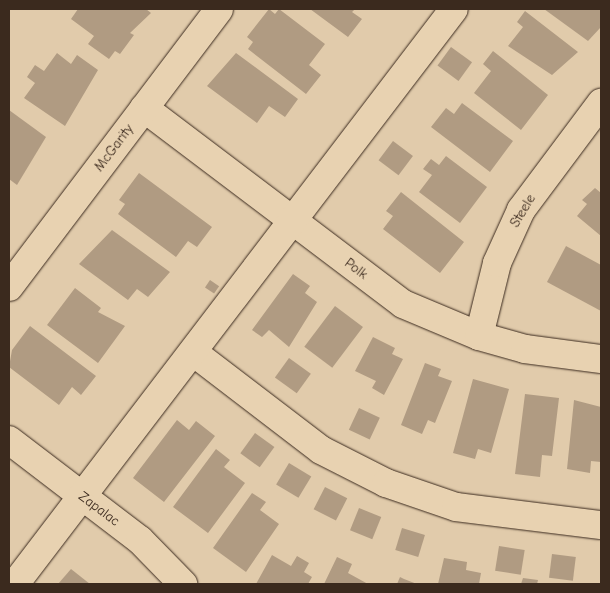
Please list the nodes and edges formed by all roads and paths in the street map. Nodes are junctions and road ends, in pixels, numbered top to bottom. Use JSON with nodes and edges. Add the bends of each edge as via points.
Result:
{"nodes":[{"id":1,"x":219,"y":9,"type":"edge"},
{"id":2,"x":454,"y":9,"type":"edge"},
{"id":3,"x":601,"y":103,"type":"edge"},
{"id":4,"x":144,"y":108,"type":"junction"},
{"id":5,"x":293,"y":221,"type":"junction"},
{"id":6,"x":9,"y":287,"type":"edge"},
{"id":7,"x":479,"y":336,"type":"junction"},
{"id":8,"x":193,"y":352,"type":"junction"},
{"id":9,"x":601,"y":359,"type":"edge"},
{"id":10,"x":9,"y":440,"type":"edge"},
{"id":11,"x":82,"y":496,"type":"junction"},
{"id":12,"x":601,"y":526,"type":"edge"},
{"id":13,"x":15,"y":584,"type":"edge"},
{"id":14,"x":183,"y":584,"type":"edge"}],
"edges":[{"from":1,"to":4,"type":"street","name":"McGarity"},
{"from":2,"to":5,"type":"street"},
{"from":3,"to":7,"type":"street","name":"Steele","via":[[521,210],[497,263]]},
{"from":4,"to":5,"type":"street","name":"Polk"},
{"from":4,"to":6,"type":"street","name":"McGarity"},
{"from":5,"to":7,"type":"street","name":"Polk","via":[[403,304]]},
{"from":5,"to":8,"type":"street"},
{"from":7,"to":9,"type":"street","name":"Polk","via":[[525,349]]},
{"from":8,"to":11,"type":"street"},
{"from":8,"to":12,"type":"street","via":[[320,450],[386,483],[456,507]]},
{"from":10,"to":11,"type":"street","name":"Zapalac"},
{"from":11,"to":13,"type":"street"},
{"from":11,"to":14,"type":"street","name":"Zapalac","via":[[140,540]]}]}
